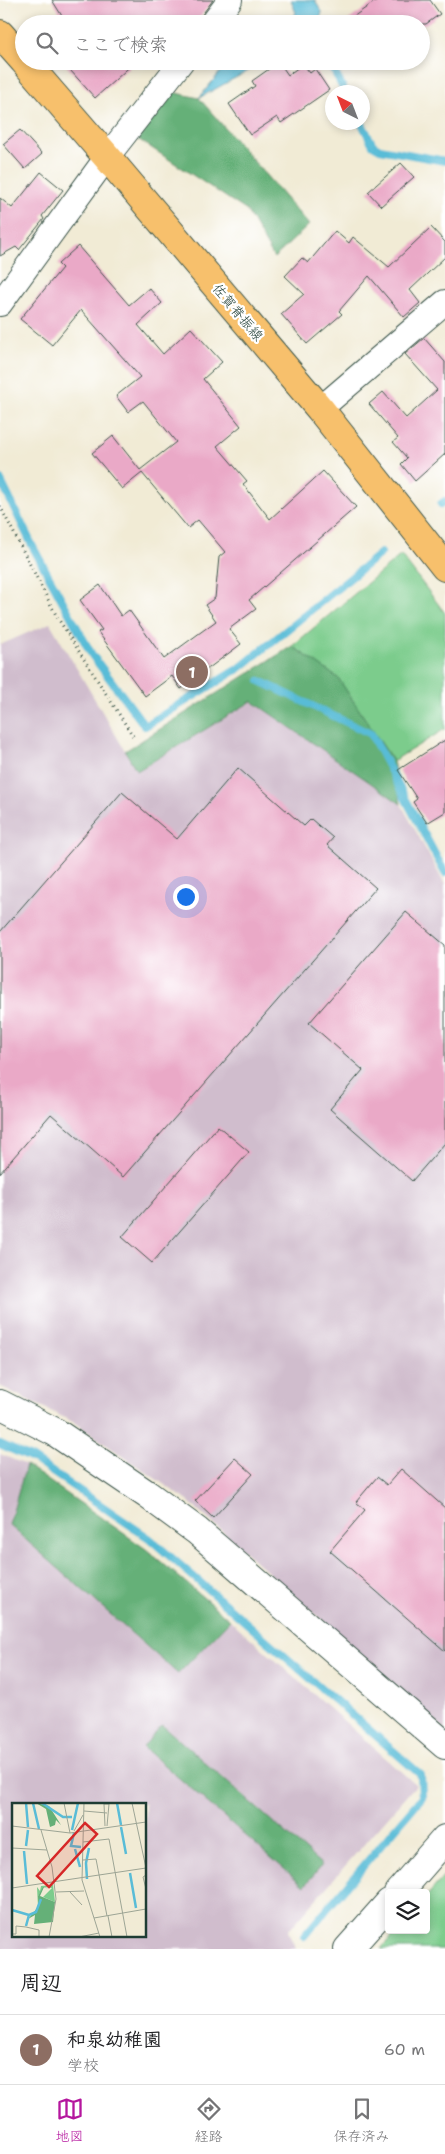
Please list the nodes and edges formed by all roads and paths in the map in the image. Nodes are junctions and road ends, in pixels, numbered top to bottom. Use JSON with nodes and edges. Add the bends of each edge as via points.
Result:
{"nodes":[{"id":1,"x":230,"y":0,"type":"edge"},
{"id":2,"x":219,"y":15,"type":"edge"},
{"id":3,"x":0,"y":34,"type":"edge"},
{"id":4,"x":15,"y":51,"type":"edge"},
{"id":5,"x":32,"y":70,"type":"edge"},
{"id":6,"x":175,"y":70,"type":"edge"},
{"id":7,"x":107,"y":156,"type":"junction"},
{"id":8,"x":445,"y":302,"type":"edge"},
{"id":9,"x":0,"y":304,"type":"edge"},
{"id":10,"x":320,"y":409,"type":"junction"},
{"id":11,"x":0,"y":506,"type":"edge"},
{"id":12,"x":445,"y":567,"type":"edge"},
{"id":13,"x":133,"y":736,"type":"dead end"},
{"id":14,"x":0,"y":1404,"type":"edge"},
{"id":15,"x":445,"y":1745,"type":"edge"},
{"id":16,"x":445,"y":1839,"type":"edge"},
{"id":17,"x":401,"y":1889,"type":"edge"},
{"id":18,"x":385,"y":1907,"type":"edge"},
{"id":19,"x":348,"y":1949,"type":"edge"}],
"edges":[{"from":1,"to":2,"type":"street"},
{"from":3,"to":4,"type":"main road","name":"佐賀脊振線"},
{"from":5,"to":7,"type":"main road","name":"佐賀脊振線"},
{"from":6,"to":7,"type":"street"},
{"from":7,"to":9,"type":"street"},
{"from":7,"to":10,"type":"main road","name":"佐賀脊振線"},
{"from":8,"to":10,"type":"street"},
{"from":10,"to":12,"type":"main road","name":"佐賀脊振線"},
{"from":11,"to":13,"type":"path","via":[[57,616]]},
{"from":14,"to":15,"type":"street","via":[[55,1432],[197,1531]]},
{"from":16,"to":17,"type":"street"},
{"from":18,"to":19,"type":"street"}]}
